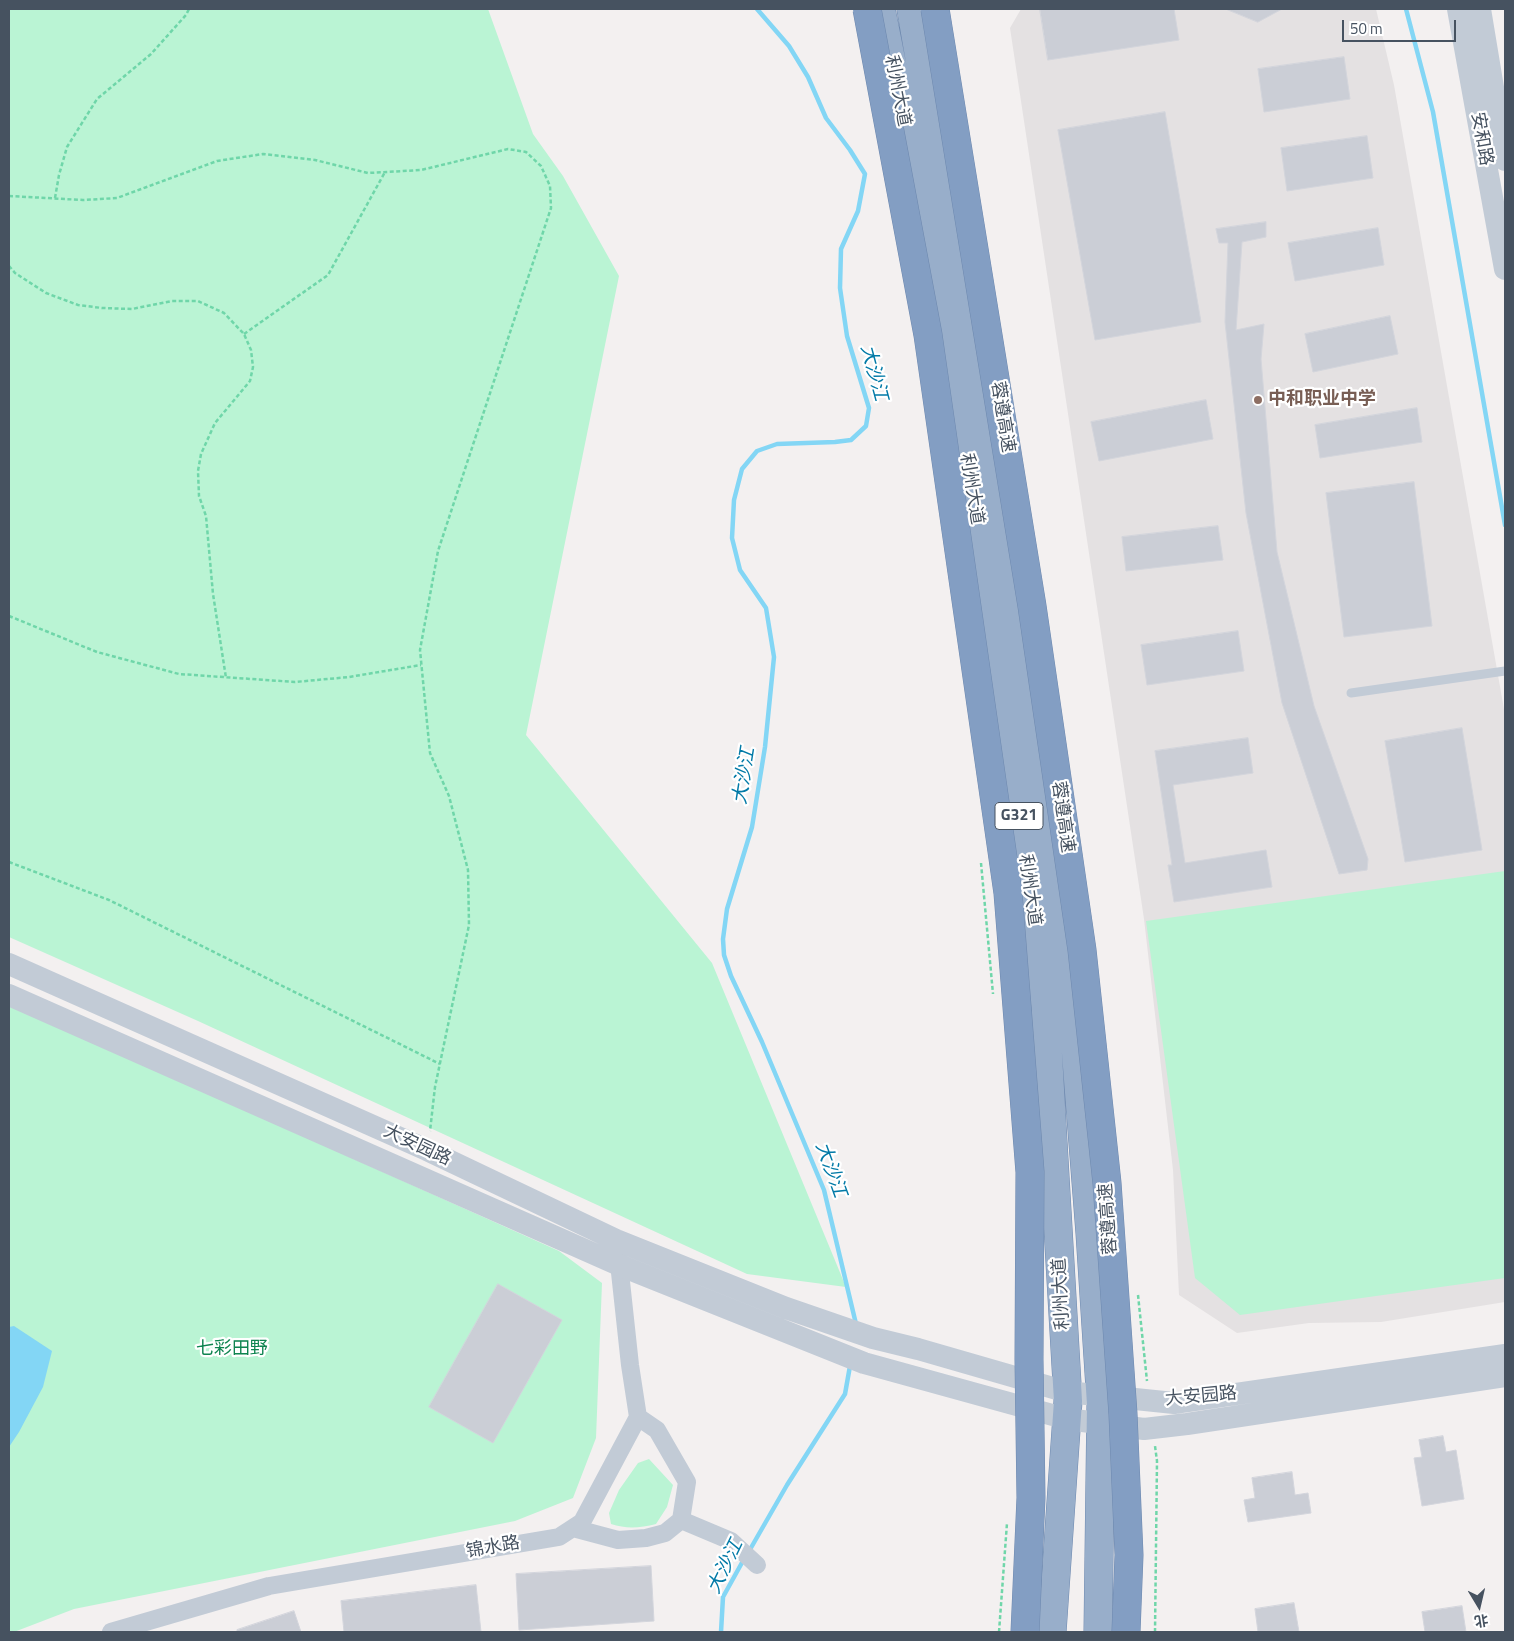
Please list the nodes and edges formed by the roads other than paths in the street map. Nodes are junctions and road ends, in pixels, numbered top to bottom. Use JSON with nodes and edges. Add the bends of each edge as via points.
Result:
{"nodes":[{"id":1,"x":866,"y":9,"type":"edge"},
{"id":2,"x":881,"y":9,"type":"edge"},
{"id":3,"x":910,"y":9,"type":"edge"},
{"id":4,"x":935,"y":9,"type":"edge"},
{"id":5,"x":1458,"y":9,"type":"edge"},
{"id":6,"x":1480,"y":9,"type":"edge"},
{"id":7,"x":1505,"y":160,"type":"edge"},
{"id":8,"x":1505,"y":269,"type":"edge"},
{"id":9,"x":1505,"y":671,"type":"edge"},
{"id":10,"x":1351,"y":693,"type":"dead end"},
{"id":11,"x":9,"y":964,"type":"edge"},
{"id":12,"x":9,"y":995,"type":"edge"},
{"id":13,"x":616,"y":1240,"type":"junction"},
{"id":14,"x":619,"y":1265,"type":"junction"},
{"id":15,"x":1505,"y":1355,"type":"edge"},
{"id":16,"x":1505,"y":1376,"type":"edge"},
{"id":17,"x":1067,"y":1392,"type":"junction"},
{"id":18,"x":1101,"y":1396,"type":"junction"},
{"id":19,"x":638,"y":1417,"type":"junction"},
{"id":20,"x":1066,"y":1419,"type":"junction"},
{"id":21,"x":1101,"y":1424,"type":"junction"},
{"id":22,"x":681,"y":1520,"type":"junction"},
{"id":23,"x":573,"y":1528,"type":"junction"},
{"id":24,"x":757,"y":1565,"type":"dead end"},
{"id":25,"x":111,"y":1632,"type":"edge"},
{"id":26,"x":1024,"y":1632,"type":"edge"},
{"id":27,"x":1052,"y":1632,"type":"edge"},
{"id":28,"x":1098,"y":1632,"type":"edge"},
{"id":29,"x":1126,"y":1632,"type":"edge"}],
"edges":[{"from":1,"to":26,"type":"highway","bridge":true,"via":[[928,336],[1008,893],[1030,1172],[1031,1498]]},
{"from":2,"to":17,"type":"highway","name":"利州大道","number":"G321","via":[[953,371],[1003,696],[1045,1003]]},
{"from":3,"to":18,"type":"highway","name":"利州大道","number":"G321","via":[[984,434],[1060,920],[1073,1015]]},
{"from":4,"to":29,"type":"highway","name":"蓉遵高速","bridge":true,"via":[[1032,606],[1082,950],[1107,1183],[1123,1414],[1129,1556]]},
{"from":5,"to":8,"type":"street","name":"安和路"},
{"from":6,"to":7,"type":"street","name":"安和路"},
{"from":9,"to":10,"type":"lane"},
{"from":11,"to":13,"type":"street","name":"大安园路","via":[[427,1150]]},
{"from":12,"to":14,"type":"street"},
{"from":13,"to":14,"type":"street"},
{"from":13,"to":17,"type":"street","name":"大安园路","via":[[827,1323]]},
{"from":14,"to":19,"type":"street"},
{"from":14,"to":20,"type":"street","via":[[864,1363]]},
{"from":15,"to":18,"type":"street","name":"大安园路","via":[[1174,1403]]},
{"from":16,"to":21,"type":"street","via":[[1178,1425],[1144,1429]]},
{"from":17,"to":18,"type":"street","name":"大安园路"},
{"from":17,"to":20,"type":"highway","name":"利州大道","number":"G321"},
{"from":18,"to":21,"type":"highway","name":"利州大道","number":"G321"},
{"from":19,"to":22,"type":"street","via":[[657,1430],[687,1482]]},
{"from":19,"to":23,"type":"street","name":"锦水路","via":[[582,1522]]},
{"from":20,"to":21,"type":"street"},
{"from":20,"to":27,"type":"highway","name":"利州大道","number":"G321"},
{"from":21,"to":28,"type":"highway","name":"利州大道","number":"G321"},
{"from":22,"to":23,"type":"street","via":[[665,1532],[646,1538],[618,1540]]},
{"from":22,"to":24,"type":"street","via":[[731,1541]]},
{"from":23,"to":25,"type":"street","name":"锦水路","via":[[559,1536],[269,1586]]}]}
